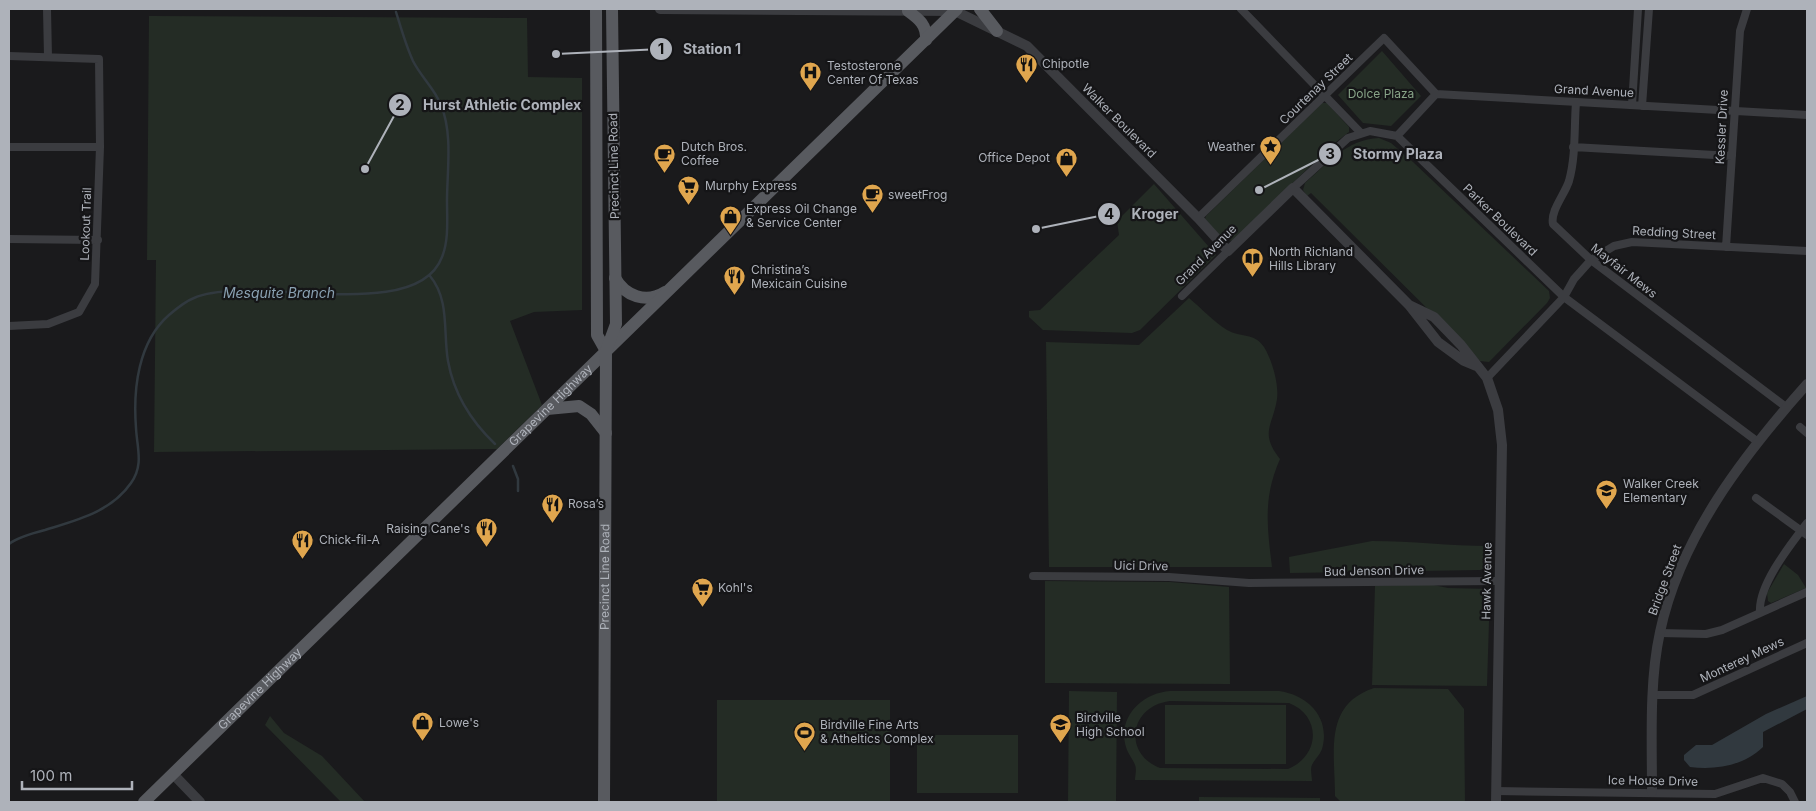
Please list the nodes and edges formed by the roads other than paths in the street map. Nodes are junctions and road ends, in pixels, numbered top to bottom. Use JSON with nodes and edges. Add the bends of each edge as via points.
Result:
{"nodes":[{"id":1,"x":47,"y":9,"type":"edge"},
{"id":2,"x":596,"y":9,"type":"edge"},
{"id":3,"x":612,"y":9,"type":"edge"},
{"id":4,"x":660,"y":9,"type":"edge"},
{"id":5,"x":980,"y":9,"type":"edge"},
{"id":6,"x":1241,"y":9,"type":"edge"},
{"id":7,"x":1638,"y":9,"type":"edge"},
{"id":8,"x":1649,"y":9,"type":"edge"},
{"id":9,"x":1747,"y":9,"type":"edge"},
{"id":10,"x":956,"y":10,"type":"edge"},
{"id":11,"x":908,"y":11,"type":"junction"},
{"id":12,"x":997,"y":31,"type":"junction"},
{"id":13,"x":926,"y":40,"type":"junction"},
{"id":14,"x":9,"y":56,"type":"edge"},
{"id":15,"x":48,"y":57,"type":"junction"},
{"id":16,"x":1436,"y":94,"type":"junction"},
{"id":17,"x":1325,"y":96,"type":"junction"},
{"id":18,"x":1576,"y":102,"type":"junction"},
{"id":19,"x":1632,"y":105,"type":"junction"},
{"id":20,"x":1642,"y":106,"type":"junction"},
{"id":21,"x":1734,"y":111,"type":"junction"},
{"id":22,"x":1807,"y":115,"type":"edge"},
{"id":23,"x":596,"y":122,"type":"junction"},
{"id":24,"x":1360,"y":132,"type":"junction"},
{"id":25,"x":1397,"y":136,"type":"junction"},
{"id":26,"x":1573,"y":146,"type":"junction"},
{"id":27,"x":9,"y":147,"type":"edge"},
{"id":28,"x":100,"y":147,"type":"junction"},
{"id":29,"x":596,"y":156,"type":"junction"},
{"id":30,"x":1732,"y":156,"type":"junction"},
{"id":31,"x":614,"y":157,"type":"junction"},
{"id":32,"x":1293,"y":188,"type":"junction"},
{"id":33,"x":615,"y":209,"type":"junction"},
{"id":34,"x":1198,"y":218,"type":"junction"},
{"id":35,"x":9,"y":239,"type":"edge"},
{"id":36,"x":98,"y":240,"type":"junction"},
{"id":37,"x":1726,"y":247,"type":"junction"},
{"id":38,"x":1228,"y":251,"type":"junction"},
{"id":39,"x":1807,"y":251,"type":"edge"},
{"id":40,"x":1591,"y":260,"type":"junction"},
{"id":41,"x":615,"y":278,"type":"junction"},
{"id":42,"x":673,"y":287,"type":"junction"},
{"id":43,"x":1182,"y":296,"type":"dead end"},
{"id":44,"x":1564,"y":297,"type":"junction"},
{"id":45,"x":1409,"y":304,"type":"junction"},
{"id":46,"x":9,"y":326,"type":"edge"},
{"id":47,"x":606,"y":351,"type":"junction"},
{"id":48,"x":1476,"y":366,"type":"junction"},
{"id":49,"x":1487,"y":378,"type":"junction"},
{"id":50,"x":1807,"y":384,"type":"edge"},
{"id":51,"x":1786,"y":407,"type":"junction"},
{"id":52,"x":547,"y":409,"type":"junction"},
{"id":53,"x":1800,"y":427,"type":"dead end"},
{"id":54,"x":606,"y":432,"type":"junction"},
{"id":55,"x":1807,"y":433,"type":"edge"},
{"id":56,"x":1758,"y":442,"type":"junction"},
{"id":57,"x":1756,"y":498,"type":"dead end"},
{"id":58,"x":1807,"y":523,"type":"edge"},
{"id":59,"x":1804,"y":533,"type":"edge"},
{"id":60,"x":1033,"y":576,"type":"dead end"},
{"id":61,"x":1499,"y":581,"type":"junction"},
{"id":62,"x":1249,"y":583,"type":"joint"},
{"id":63,"x":1807,"y":592,"type":"edge"},
{"id":64,"x":1760,"y":612,"type":"junction"},
{"id":65,"x":1660,"y":633,"type":"junction"},
{"id":66,"x":1807,"y":643,"type":"edge"},
{"id":67,"x":1654,"y":695,"type":"junction"},
{"id":68,"x":174,"y":775,"type":"junction"},
{"id":69,"x":1496,"y":791,"type":"junction"},
{"id":70,"x":1652,"y":792,"type":"junction"},
{"id":71,"x":144,"y":802,"type":"edge"},
{"id":72,"x":200,"y":802,"type":"edge"},
{"id":73,"x":604,"y":802,"type":"edge"},
{"id":74,"x":1496,"y":802,"type":"edge"},
{"id":75,"x":1795,"y":802,"type":"edge"}],
"edges":[{"from":1,"to":15,"type":"street"},
{"from":2,"to":23,"type":"main road","name":"Precinct Line Road"},
{"from":3,"to":31,"type":"main road","name":"Precinct Line Road"},
{"from":4,"to":11,"type":"street"},
{"from":5,"to":12,"type":"main road"},
{"from":6,"to":17,"type":"street"},
{"from":7,"to":19,"type":"street"},
{"from":8,"to":20,"type":"street"},
{"from":9,"to":21,"type":"street","name":"Kessler Drive","via":[[1740,31]]},
{"from":10,"to":11,"type":"street"},
{"from":10,"to":12,"type":"street","name":"Walker Boulevard"},
{"from":10,"to":13,"type":"main road","name":"Grapevine Highway"},
{"from":11,"to":13,"type":"main road","via":[[921,20],[926,29]]},
{"from":12,"to":34,"type":"street","name":"Walker Boulevard","via":[[1027,46]]},
{"from":13,"to":42,"type":"main road","name":"Grapevine Highway"},
{"from":14,"to":15,"type":"street"},
{"from":15,"to":28,"type":"street","name":"Lookout Trail","via":[[99,59]]},
{"from":16,"to":17,"type":"street","name":"Courtenay Street","via":[[1384,38]]},
{"from":16,"to":18,"type":"street","name":"Grand Avenue"},
{"from":16,"to":25,"type":"street"},
{"from":17,"to":24,"type":"street"},
{"from":17,"to":34,"type":"street","name":"Courtenay Street"},
{"from":18,"to":19,"type":"street","name":"Grand Avenue"},
{"from":18,"to":26,"type":"street","name":"Mayfair Mews"},
{"from":19,"to":20,"type":"street","name":"Grand Avenue"},
{"from":20,"to":21,"type":"street","name":"Grand Avenue"},
{"from":21,"to":22,"type":"street","name":"Grand Avenue"},
{"from":21,"to":30,"type":"street","name":"Kessler Drive"},
{"from":23,"to":29,"type":"main road","name":"Precinct Line Road"},
{"from":23,"to":31,"type":"main road","via":[[603,128],[606,153]]},
{"from":24,"to":25,"type":"street"},
{"from":24,"to":32,"type":"street","name":"Grand Avenue","via":[[1335,148]]},
{"from":25,"to":44,"type":"street","name":"Parker Boulevard"},
{"from":26,"to":30,"type":"street"},
{"from":26,"to":40,"type":"street","name":"Mayfair Mews","via":[[1569,181],[1552,219],[1564,236]]},
{"from":27,"to":28,"type":"street"},
{"from":28,"to":36,"type":"street","name":"Lookout Trail"},
{"from":29,"to":33,"type":"main road","via":[[608,170],[609,191]]},
{"from":29,"to":47,"type":"main road","name":"Precinct Line Road","via":[[597,335]]},
{"from":30,"to":37,"type":"street","name":"Kessler Drive"},
{"from":31,"to":33,"type":"main road","name":"Precinct Line Road"},
{"from":32,"to":38,"type":"street","name":"Grand Avenue"},
{"from":32,"to":45,"type":"street","name":"Hawk Avenue"},
{"from":33,"to":41,"type":"main road","name":"Precinct Line Road"},
{"from":34,"to":38,"type":"street","name":"Walker Boulevard"},
{"from":35,"to":36,"type":"street"},
{"from":36,"to":46,"type":"street","name":"Lookout Trail","via":[[95,284],[79,312],[48,324]]},
{"from":37,"to":39,"type":"street","name":"Redding Street"},
{"from":37,"to":40,"type":"street","name":"Redding Street","via":[[1622,243]]},
{"from":38,"to":43,"type":"street","name":"Grand Avenue"},
{"from":40,"to":44,"type":"street","name":"Redding Street","via":[[1574,279]]},
{"from":40,"to":51,"type":"street","name":"Mayfair Mews"},
{"from":41,"to":42,"type":"main road","via":[[628,294],[646,299]]},
{"from":41,"to":47,"type":"main road","name":"Precinct Line Road","via":[[616,324]]},
{"from":42,"to":47,"type":"main road","name":"Grapevine Highway"},
{"from":44,"to":49,"type":"street","name":"Redding Street"},
{"from":44,"to":56,"type":"street","name":"Parker Boulevard"},
{"from":45,"to":48,"type":"street","name":"Hawk Avenue","via":[[1434,317]]},
{"from":45,"to":48,"type":"street","name":"Hawk Avenue","via":[[1438,342]]},
{"from":47,"to":52,"type":"main road","name":"Grapevine Highway"},
{"from":47,"to":54,"type":"main road","name":"Precinct Line Road"},
{"from":48,"to":49,"type":"street","name":"Hawk Avenue"},
{"from":49,"to":61,"type":"street","name":"Hawk Avenue","via":[[1498,410],[1502,445]]},
{"from":50,"to":51,"type":"street","name":"Bridge Street"},
{"from":51,"to":56,"type":"street","name":"Bridge Street"},
{"from":52,"to":54,"type":"main road","via":[[579,406],[586,409]]},
{"from":52,"to":68,"type":"main road","name":"Grapevine Highway"},
{"from":53,"to":55,"type":"street"},
{"from":54,"to":73,"type":"main road","name":"Precinct Line Road"},
{"from":56,"to":65,"type":"street","name":"Bridge Street","via":[[1694,536],[1675,580]]},
{"from":57,"to":59,"type":"street"},
{"from":58,"to":59,"type":"street"},
{"from":59,"to":64,"type":"street","via":[[1762,594]]},
{"from":60,"to":62,"type":"street","name":"Uici Drive","via":[[1169,577]]},
{"from":61,"to":62,"type":"street","name":"Bud Jenson Drive"},
{"from":61,"to":69,"type":"street","name":"Hawk Avenue"},
{"from":63,"to":64,"type":"street"},
{"from":64,"to":65,"type":"street","via":[[1710,633]]},
{"from":65,"to":67,"type":"street","name":"Bridge Street"},
{"from":66,"to":67,"type":"street","name":"Monterey Mews","via":[[1693,695]]},
{"from":67,"to":70,"type":"street","name":"Bridge Street"},
{"from":68,"to":71,"type":"main road","name":"Grapevine Highway"},
{"from":68,"to":72,"type":"street"},
{"from":69,"to":70,"type":"street","name":"Ice House Drive"},
{"from":69,"to":74,"type":"street","name":"Hawk Avenue"},
{"from":70,"to":75,"type":"street","name":"Ice House Drive","via":[[1723,794],[1762,778],[1782,784]]}]}
